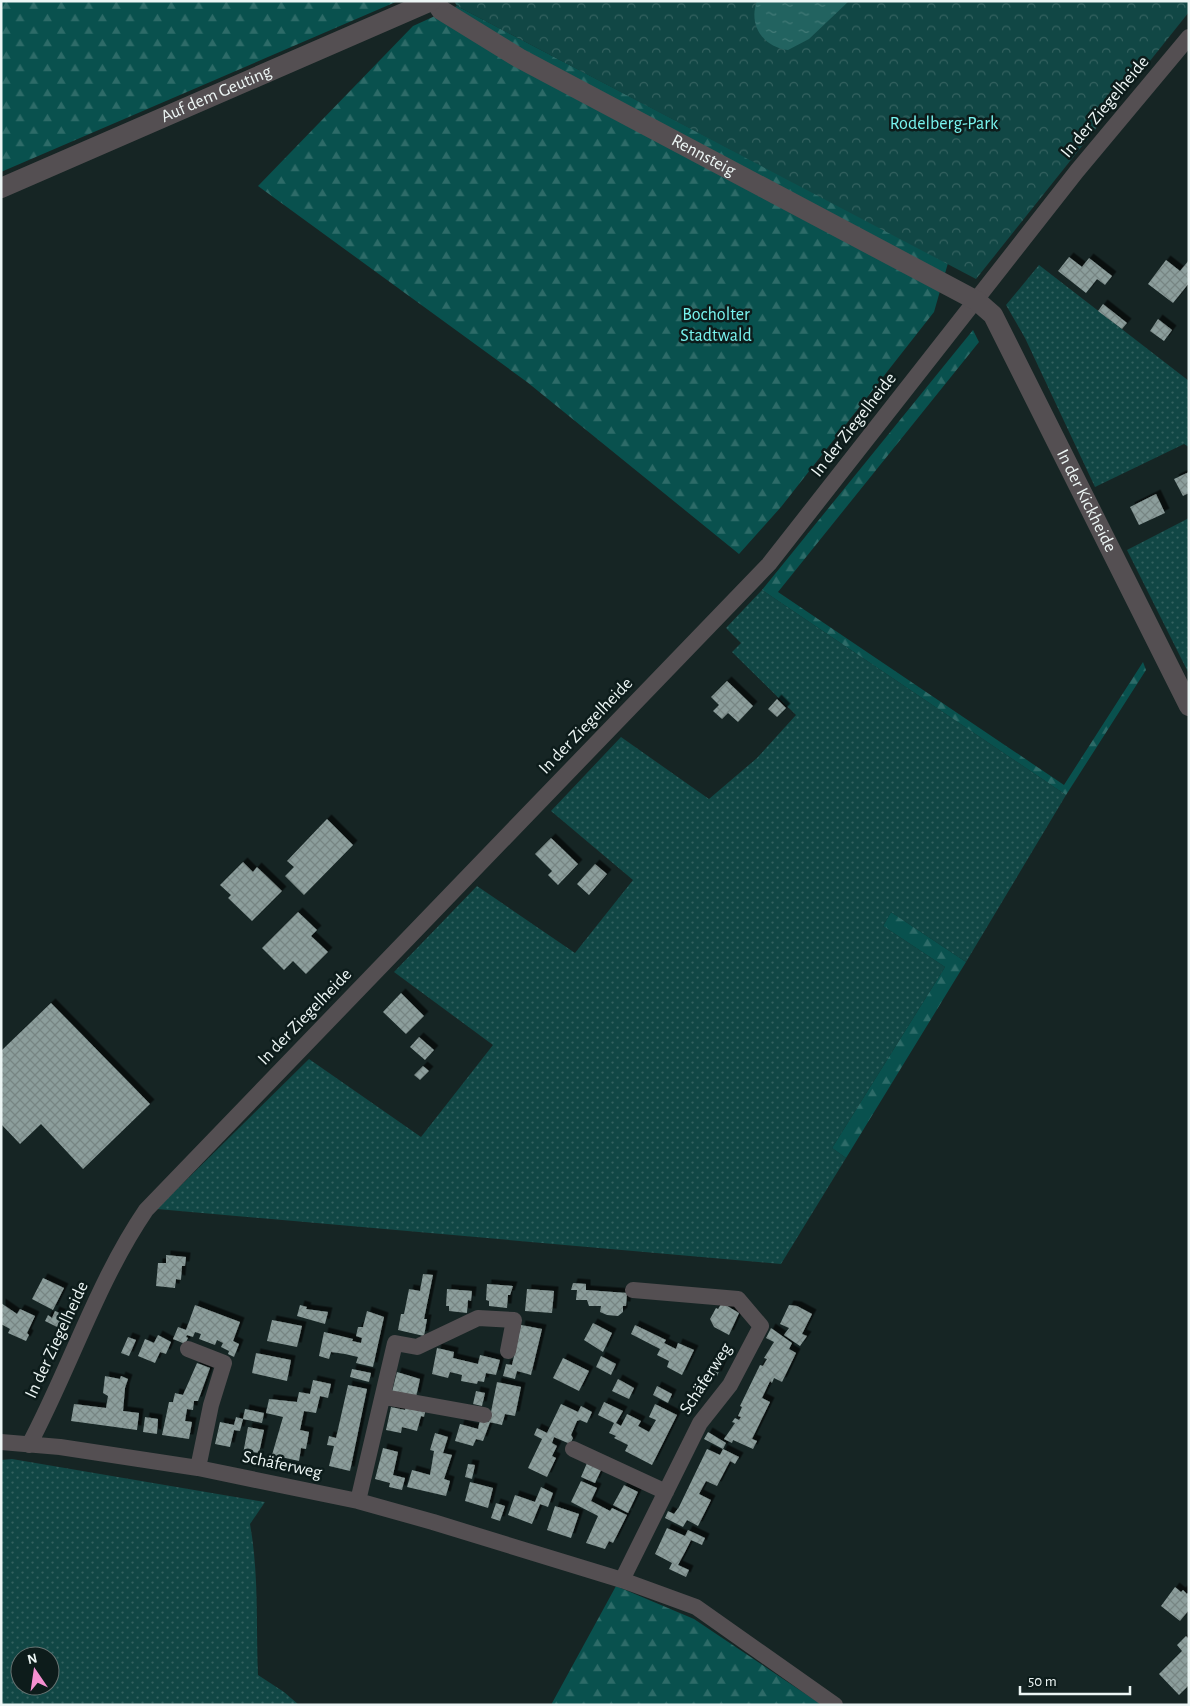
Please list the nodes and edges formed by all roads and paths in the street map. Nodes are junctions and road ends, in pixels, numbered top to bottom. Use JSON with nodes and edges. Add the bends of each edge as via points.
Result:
{"nodes":[{"id":1,"x":433,"y":1,"type":"edge"},
{"id":2,"x":1189,"y":37,"type":"edge"},
{"id":3,"x":1,"y":188,"type":"edge"},
{"id":4,"x":978,"y":301,"type":"junction"},
{"id":5,"x":1189,"y":706,"type":"edge"},
{"id":6,"x":633,"y":1290,"type":"dead end"},
{"id":7,"x":188,"y":1349,"type":"dead end"},
{"id":8,"x":508,"y":1351,"type":"dead end"},
{"id":9,"x":384,"y":1397,"type":"junction"},
{"id":10,"x":484,"y":1415,"type":"dead end"},
{"id":11,"x":1,"y":1442,"type":"edge"},
{"id":12,"x":29,"y":1445,"type":"junction"},
{"id":13,"x":573,"y":1449,"type":"dead end"},
{"id":14,"x":198,"y":1468,"type":"junction"},
{"id":15,"x":666,"y":1492,"type":"junction"},
{"id":16,"x":358,"y":1501,"type":"junction"},
{"id":17,"x":622,"y":1580,"type":"junction"},
{"id":18,"x":835,"y":1705,"type":"edge"}],
"edges":[{"from":1,"to":3,"type":"street","name":"Auf dem Geuting"},
{"from":1,"to":4,"type":"street","name":"Rennsteig","via":[[441,10],[520,58]]},
{"from":2,"to":4,"type":"street","name":"In der Ziegelheide","via":[[1077,171]]},
{"from":4,"to":5,"type":"street","name":"In der Kickheide","via":[[993,314]]},
{"from":4,"to":12,"type":"street","name":"In der Ziegelheide","via":[[769,564],[146,1210],[126,1240]]},
{"from":6,"to":15,"type":"street","name":"Schäferweg","via":[[738,1299],[761,1326],[730,1385],[700,1424]]},
{"from":7,"to":14,"type":"street","via":[[224,1363],[211,1405]]},
{"from":8,"to":9,"type":"street","via":[[514,1320],[478,1318],[417,1347],[395,1343]]},
{"from":9,"to":10,"type":"street"},
{"from":9,"to":16,"type":"street"},
{"from":11,"to":12,"type":"street"},
{"from":12,"to":14,"type":"street","name":"Schäferweg"},
{"from":13,"to":15,"type":"street"},
{"from":14,"to":16,"type":"street","name":"Schäferweg"},
{"from":15,"to":17,"type":"street","name":"Schäferweg"},
{"from":16,"to":17,"type":"street","name":"Schäferweg"},
{"from":17,"to":18,"type":"street","name":"Schäferweg","via":[[696,1607]]}]}
